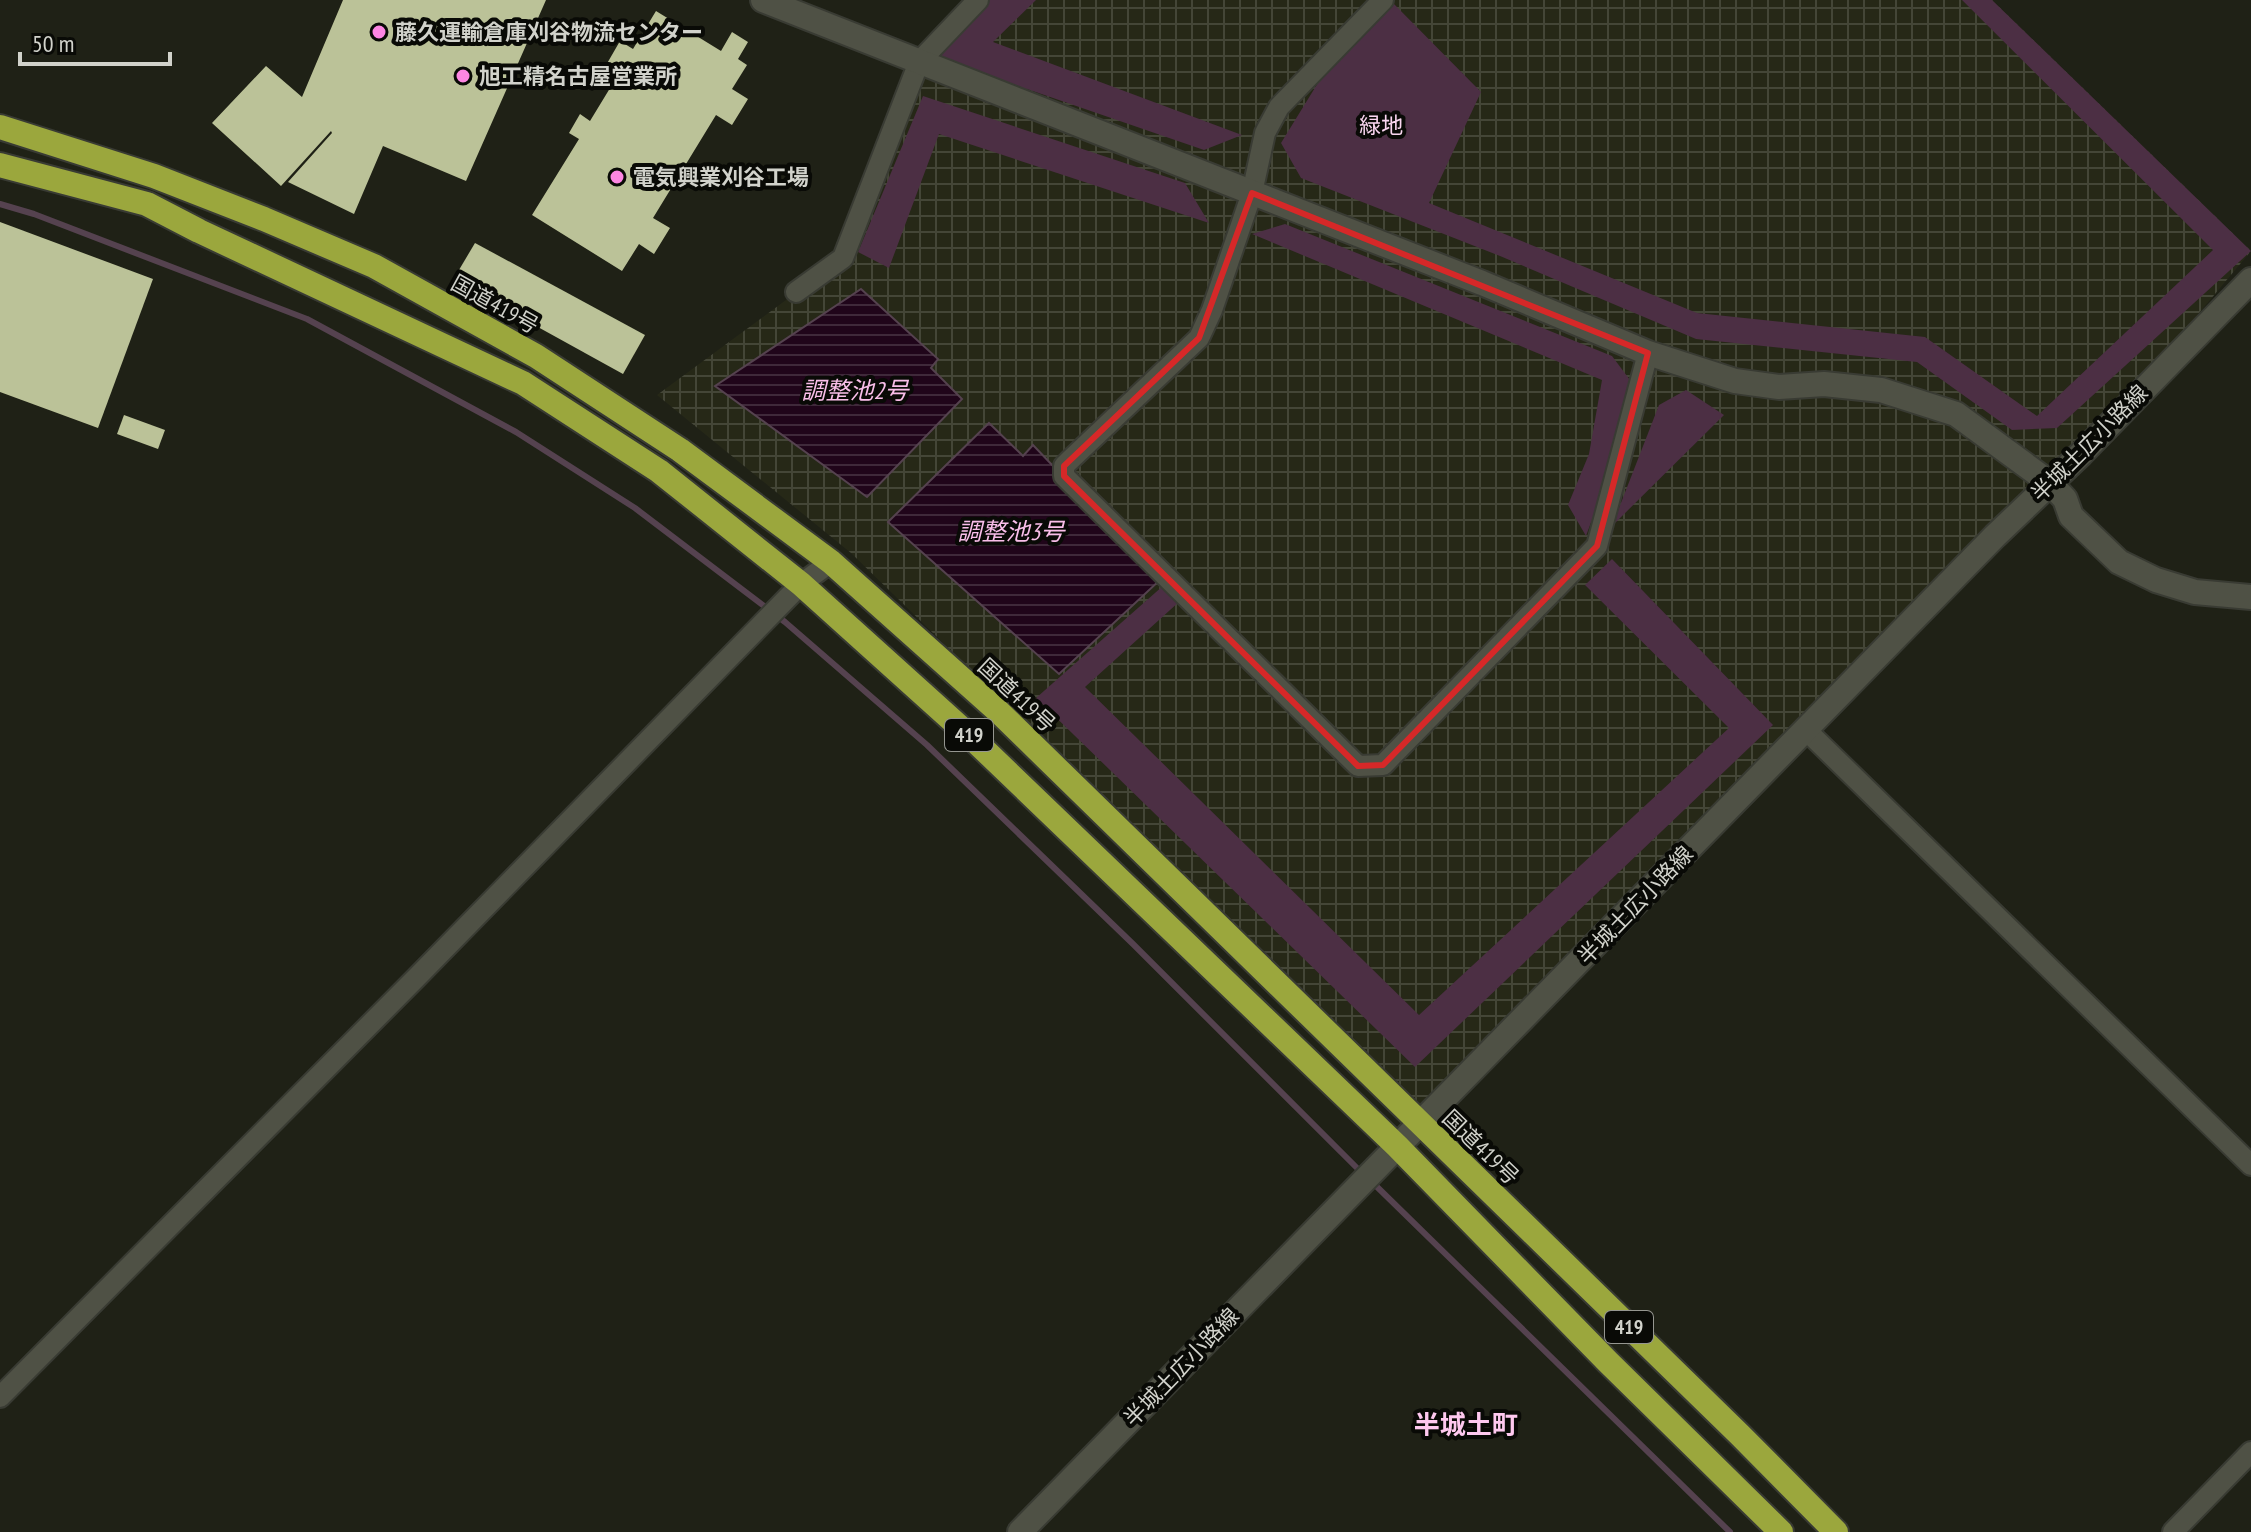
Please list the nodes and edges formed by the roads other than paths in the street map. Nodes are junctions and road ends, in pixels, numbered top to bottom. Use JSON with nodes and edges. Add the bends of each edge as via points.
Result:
{"nodes":[{"id":1,"x":763,"y":0,"type":"edge"},
{"id":2,"x":978,"y":0,"type":"edge"},
{"id":3,"x":1383,"y":0,"type":"edge"},
{"id":4,"x":919,"y":62,"type":"junction"},
{"id":5,"x":0,"y":127,"type":"edge"},
{"id":6,"x":0,"y":165,"type":"edge"},
{"id":7,"x":1252,"y":193,"type":"junction"},
{"id":8,"x":2251,"y":280,"type":"edge"},
{"id":9,"x":796,"y":292,"type":"dead end"},
{"id":10,"x":1648,"y":353,"type":"junction"},
{"id":11,"x":2050,"y":483,"type":"junction"},
{"id":12,"x":831,"y":562,"type":"junction"},
{"id":13,"x":801,"y":584,"type":"junction"},
{"id":14,"x":2251,"y":597,"type":"edge"},
{"id":15,"x":1806,"y":730,"type":"junction"},
{"id":16,"x":1420,"y":1124,"type":"junction"},
{"id":17,"x":1397,"y":1146,"type":"junction"},
{"id":18,"x":2251,"y":1165,"type":"edge"},
{"id":19,"x":0,"y":1397,"type":"edge"},
{"id":20,"x":2251,"y":1452,"type":"edge"},
{"id":21,"x":1020,"y":1532,"type":"edge"},
{"id":22,"x":1781,"y":1532,"type":"edge"},
{"id":23,"x":1836,"y":1532,"type":"edge"},
{"id":24,"x":2173,"y":1532,"type":"edge"}],
"edges":[{"from":1,"to":4,"type":"main road"},
{"from":2,"to":4,"type":"street"},
{"from":3,"to":7,"type":"street","via":[[1279,107],[1265,133]]},
{"from":4,"to":7,"type":"main road"},
{"from":4,"to":9,"type":"street","via":[[843,258]]},
{"from":5,"to":12,"type":"highway","name":"国道419号","number":"419","via":[[154,176],[374,266],[536,356],[641,424]]},
{"from":6,"to":13,"type":"highway","number":"419","via":[[147,204],[523,383],[659,471]]},
{"from":7,"to":10,"type":"main road"},
{"from":7,"to":10,"type":"street","via":[[1199,338],[1064,466],[1064,476],[1358,766],[1383,765],[1597,546]]},
{"from":8,"to":11,"type":"main road","name":"半城土広小路線"},
{"from":10,"to":11,"type":"main road","via":[[1735,381],[1881,390],[1924,403],[1956,414]]},
{"from":11,"to":14,"type":"main road","via":[[2065,499],[2071,516],[2119,562],[2195,592]]},
{"from":11,"to":15,"type":"main road","name":"半城土広小路線"},
{"from":12,"to":13,"type":"street"},
{"from":12,"to":16,"type":"highway","name":"国道419号","number":"419","via":[[999,712]]},
{"from":13,"to":17,"type":"highway","number":"419","via":[[973,739]]},
{"from":13,"to":19,"type":"street"},
{"from":15,"to":16,"type":"main road","name":"半城土広小路線"},
{"from":15,"to":18,"type":"street"},
{"from":16,"to":17,"type":"main road","name":"半城土広小路線"},
{"from":16,"to":23,"type":"highway","name":"国道419号","number":"419"},
{"from":17,"to":21,"type":"main road","name":"半城土広小路線"},
{"from":17,"to":22,"type":"highway","number":"419"},
{"from":20,"to":24,"type":"street"}]}
